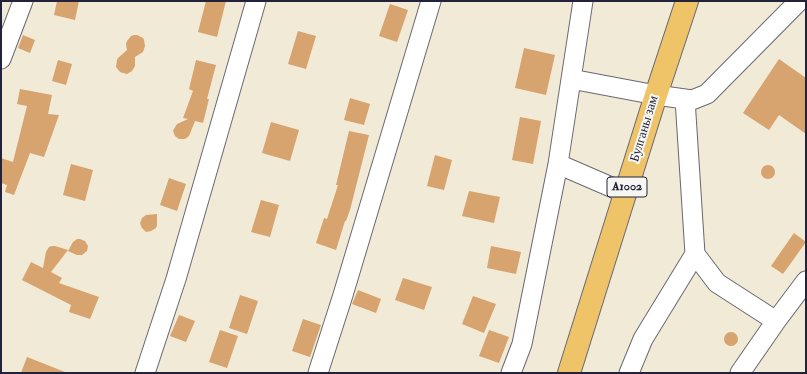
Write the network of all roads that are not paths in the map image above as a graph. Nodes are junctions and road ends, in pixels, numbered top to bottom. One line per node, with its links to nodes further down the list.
1 (23, 1): 7 (street)
2 (256, 1): 16 (street)
3 (431, 1): 17 (street)
4 (583, 1): 8 (street)
5 (687, 1): 9 (highway, Булганы зам / A1002)
6 (799, 1): 10 (street)
7 (1, 59)
8 (572, 79): 9 (street); 11 (street)
9 (656, 95): 10 (street); 12 (highway, Булганы зам / A1002)
10 (685, 99): 13 (street)
11 (558, 164): 12 (street); 18 (street)
12 (625, 193): 19 (highway, Булганы зам / A1002)
13 (695, 254): 15 (street); 20 (street)
14 (806, 281): 15 (street)
15 (776, 321): 21 (street)
16 (145, 373)
17 (318, 373)
18 (511, 373)
19 (569, 373)
20 (629, 373)
21 (740, 373)

